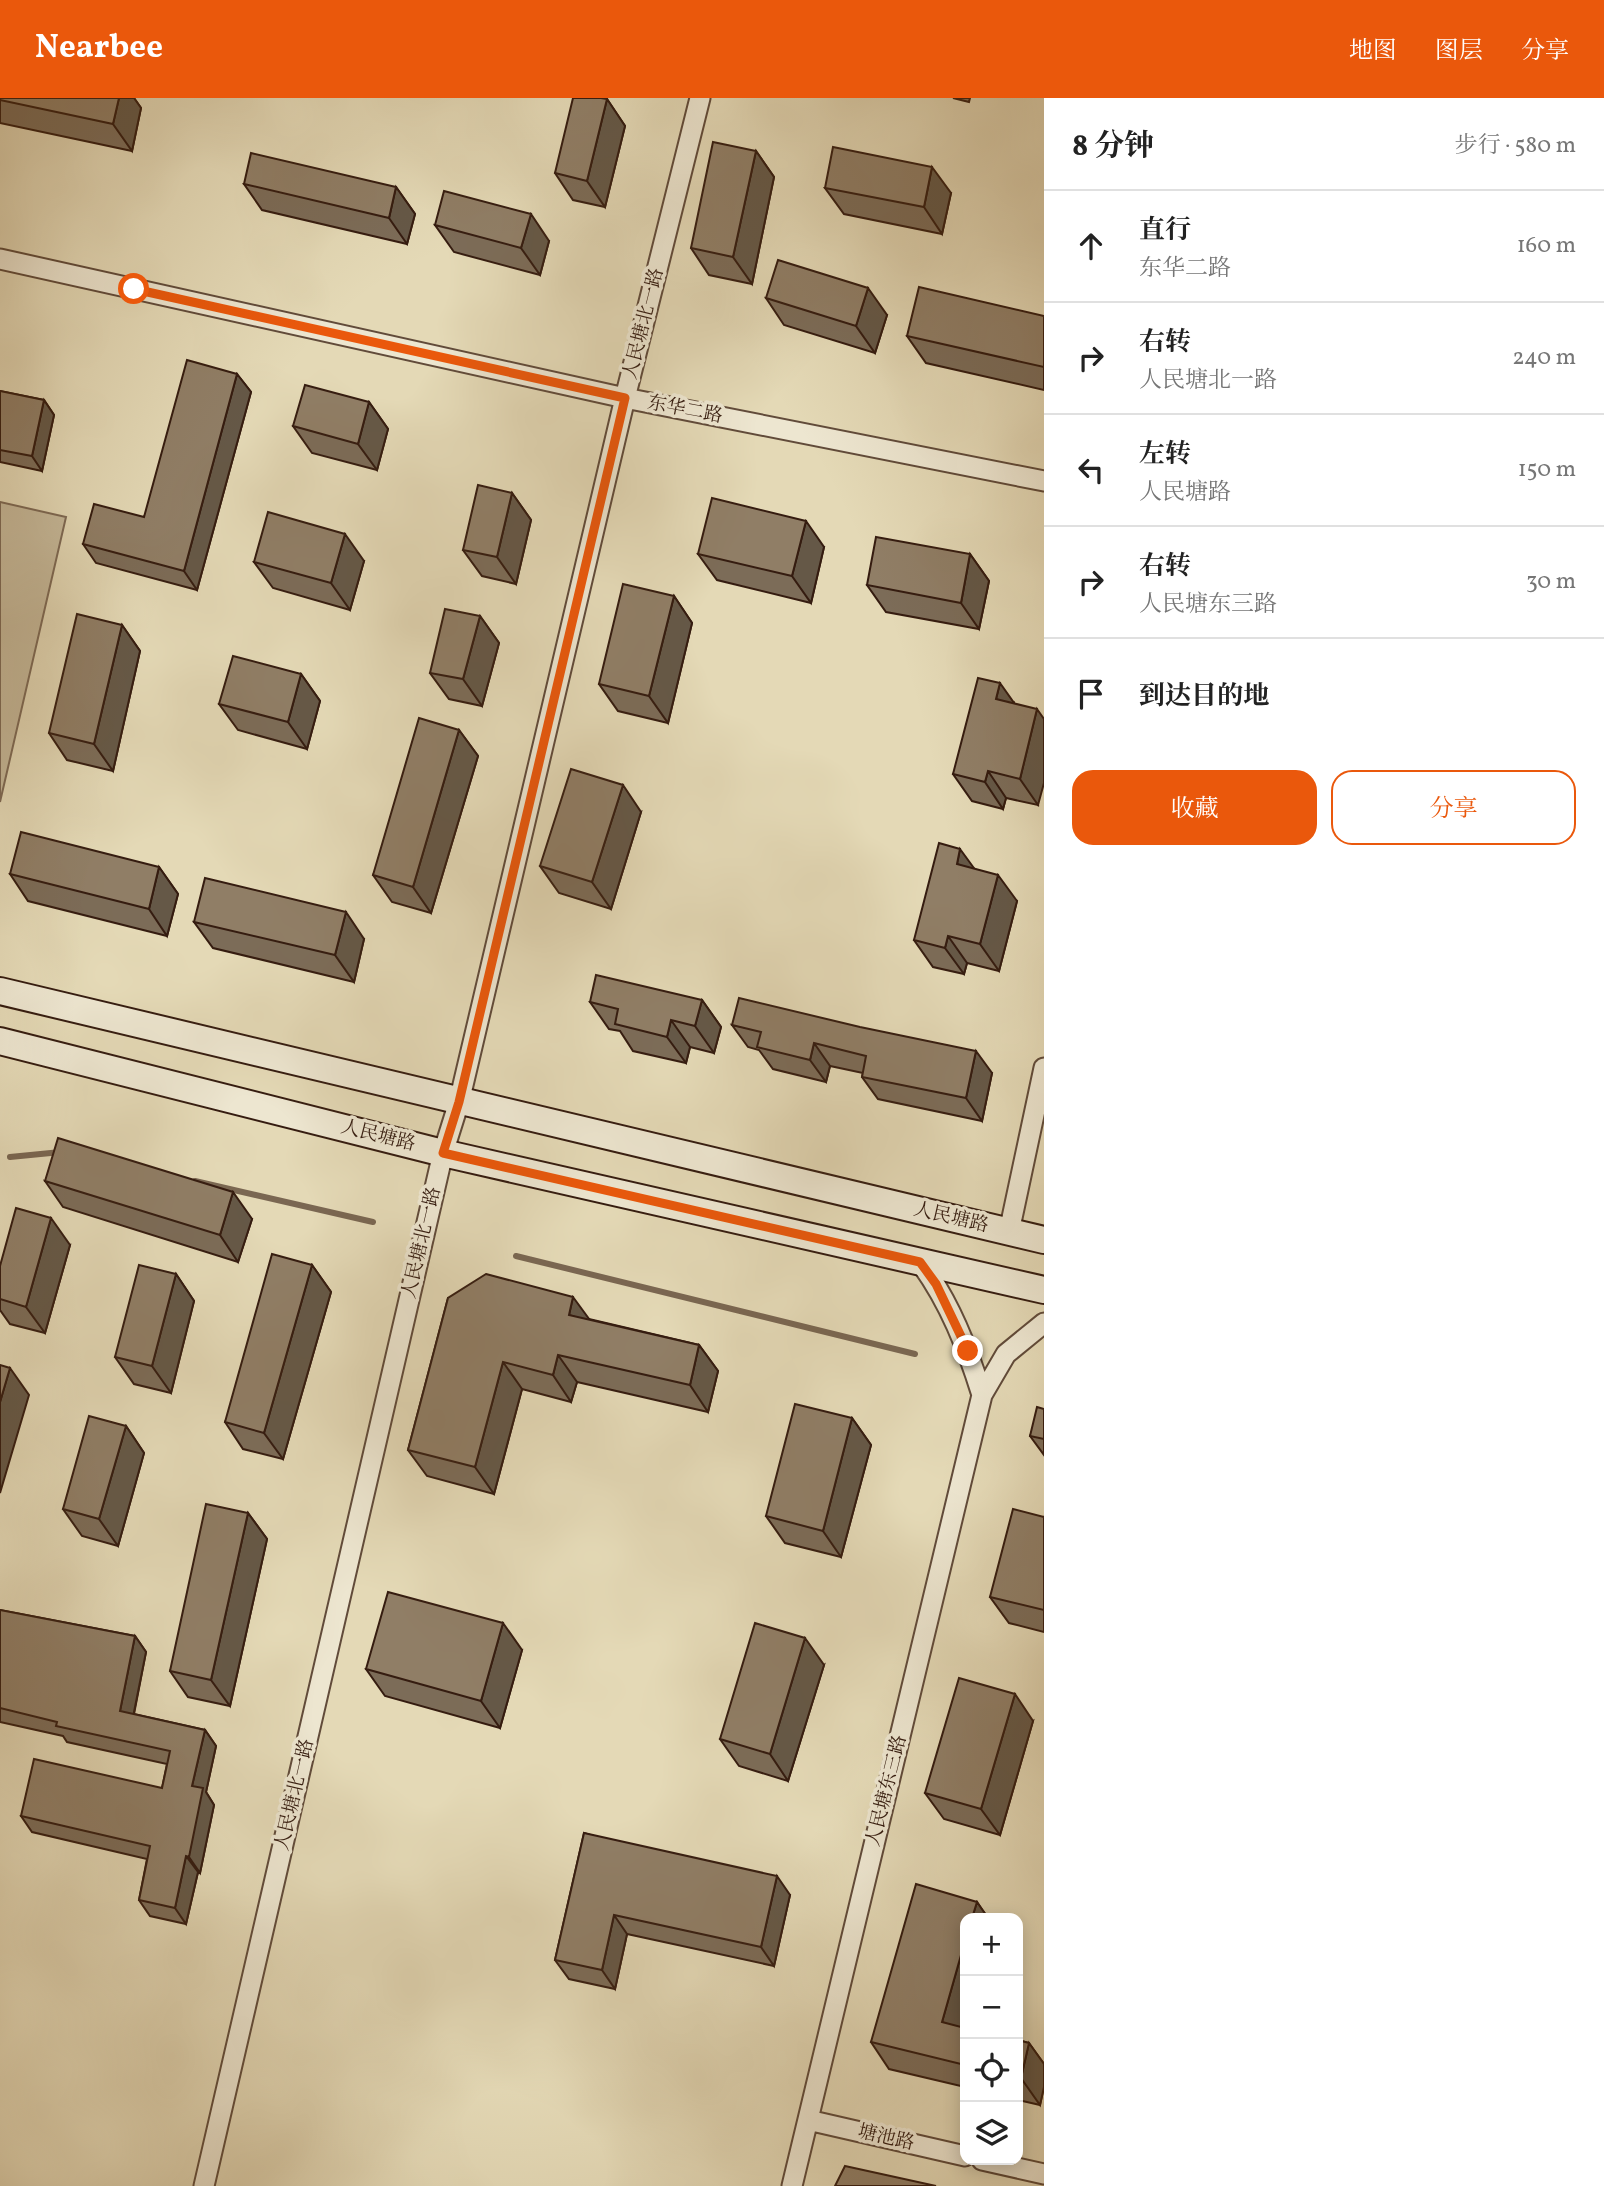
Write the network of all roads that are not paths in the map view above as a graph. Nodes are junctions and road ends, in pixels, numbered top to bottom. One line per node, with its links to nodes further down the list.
1 (700, 98): 3 (street, 人民塘北一路)
2 (0, 259): 3 (street, 东华二路)
3 (625, 398): 4 (street, 东华二路); 8 (street, 人民塘北一路)
4 (1044, 481)
5 (0, 991): 8 (main road, 人民塘路)
6 (0, 1041): 9 (main road, 人民塘路)
7 (1044, 1068): 10 (street)
8 (459, 1102): 9 (street, 人民塘北一路); 10 (main road, 人民塘路)
9 (443, 1153): 12 (main road, 人民塘路); 20 (street, 人民塘北一路)
10 (1009, 1232): 11 (main road, 人民塘路)
11 (1044, 1240)
12 (920, 1262): 13 (main road, 人民塘路); 15 (street)
13 (1044, 1290)
14 (1044, 1324): 15 (street, 人民塘东三路)
15 (982, 1395): 16 (street, 人民塘东三路)
16 (807, 2120): 17 (street, 塘池路); 21 (street, 人民塘东三路)
17 (960, 2155)
18 (1004, 2165): 19 (street)
19 (1044, 2174)
20 (204, 2186)
21 (792, 2186)

